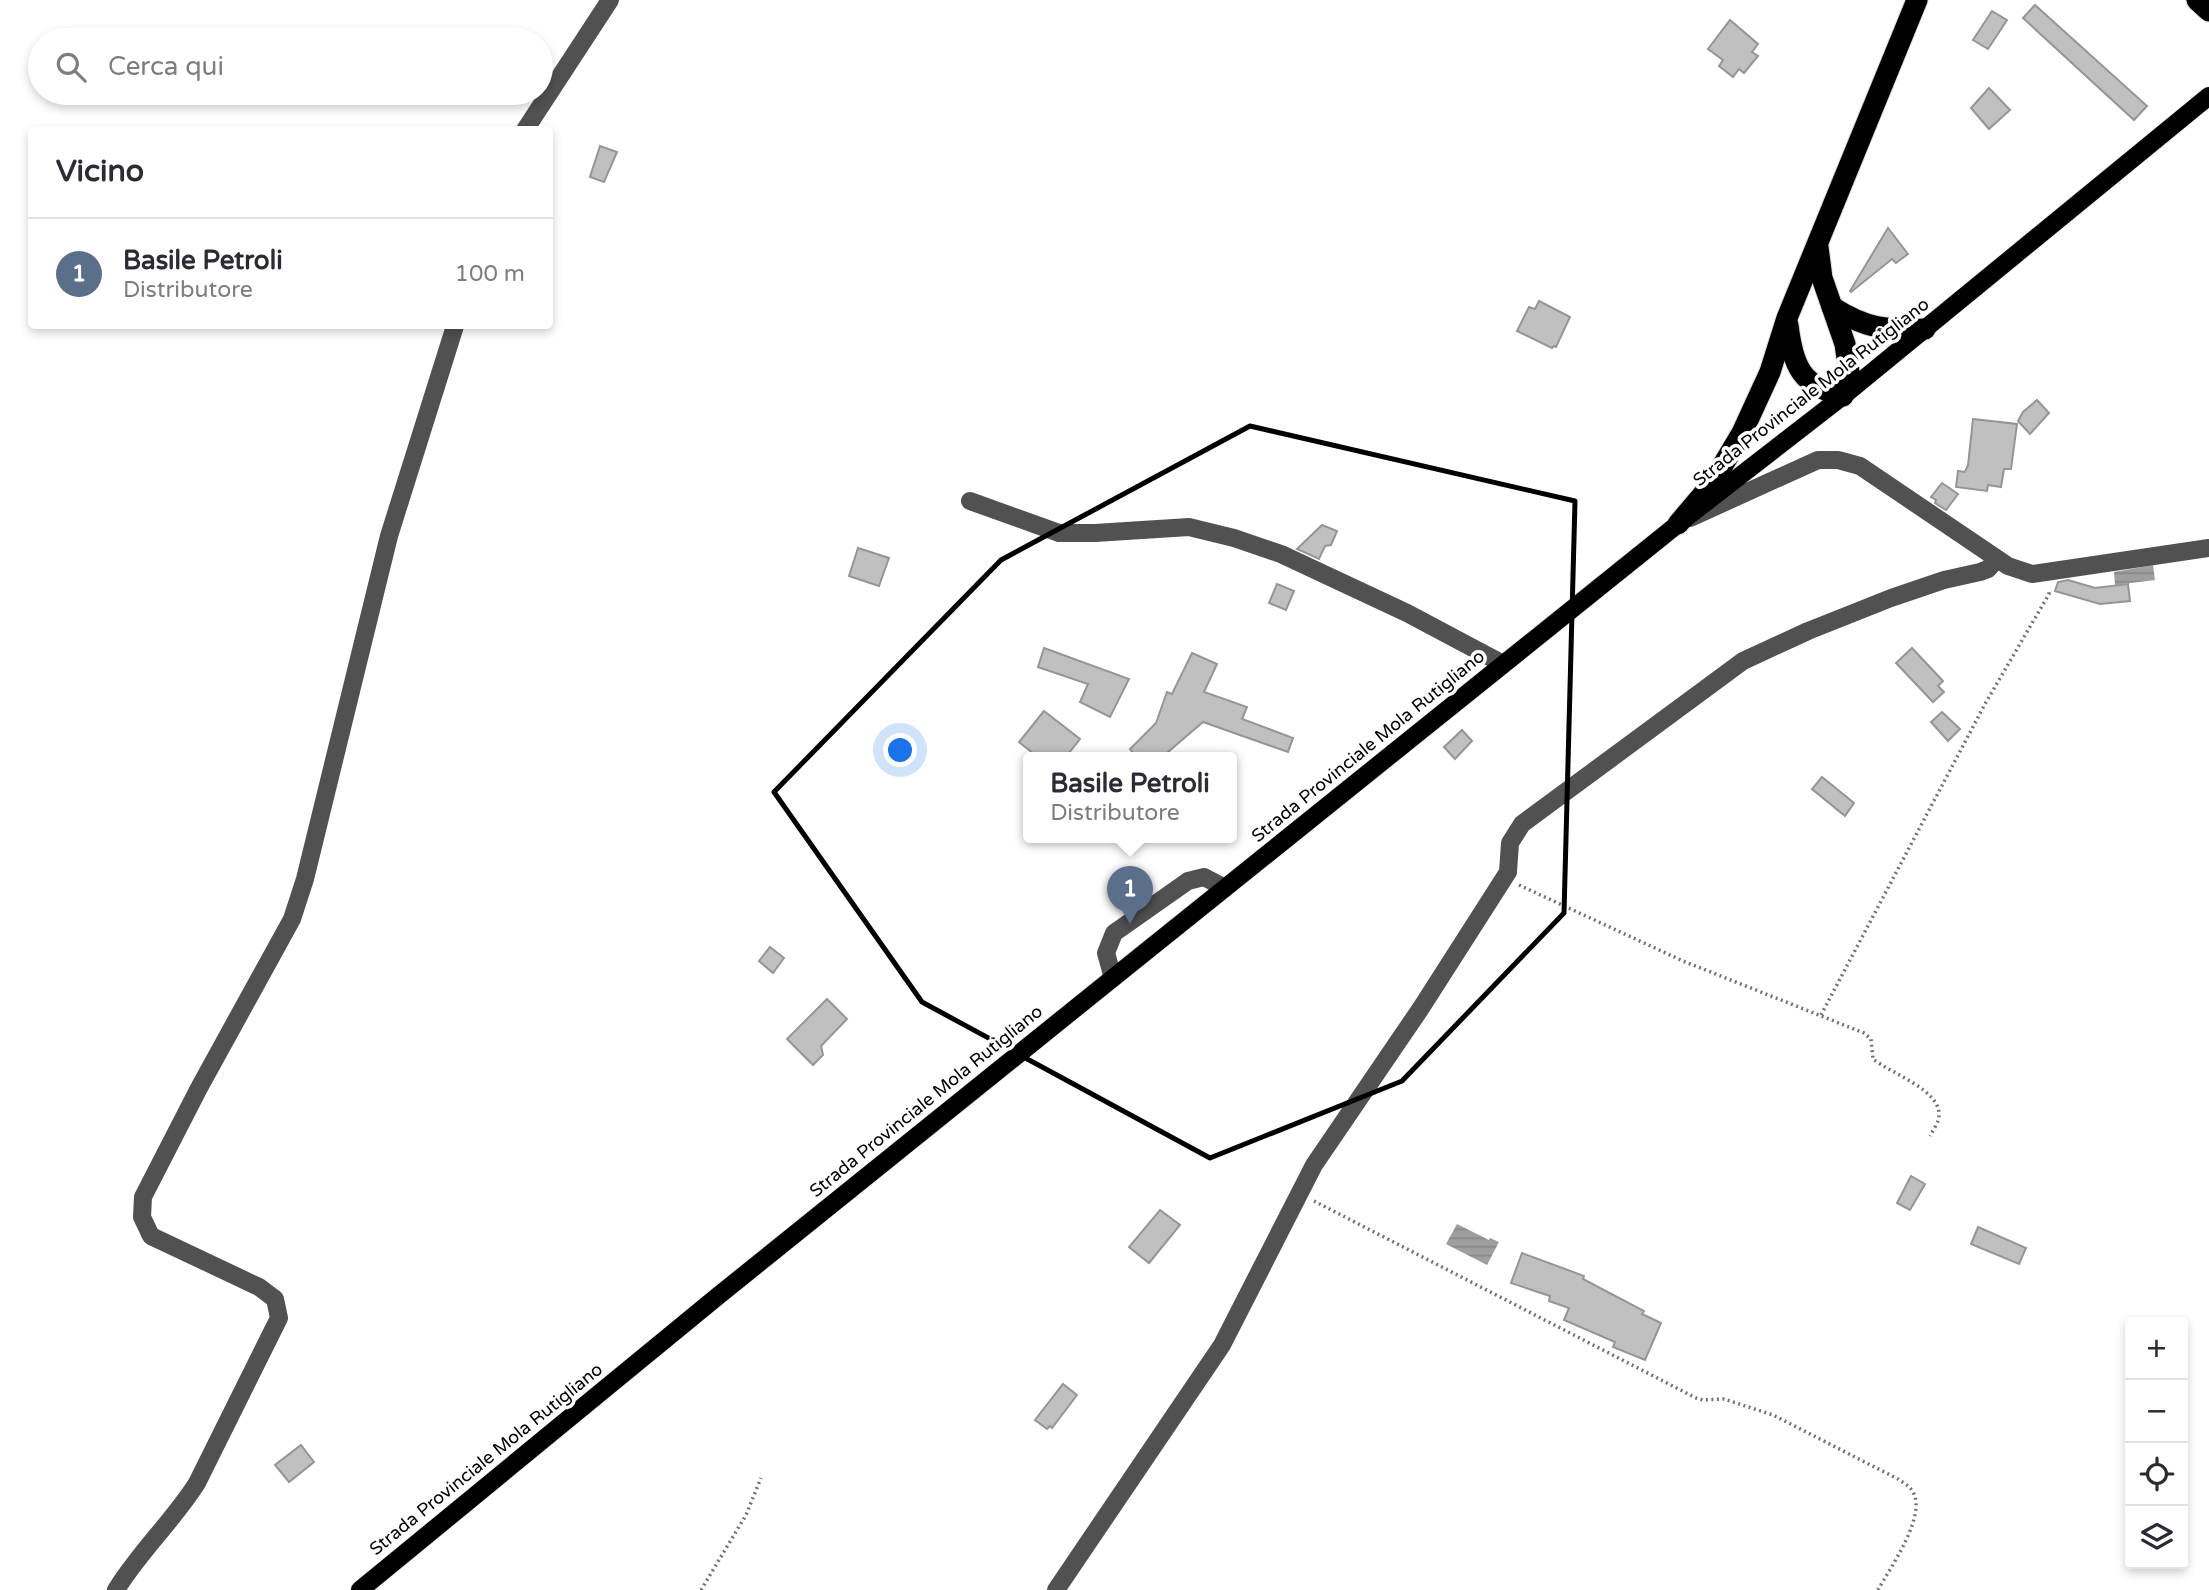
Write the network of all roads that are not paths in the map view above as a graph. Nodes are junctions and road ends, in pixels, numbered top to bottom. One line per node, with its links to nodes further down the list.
1 (610, 0): 3 (street)
2 (1917, 0): 7 (highway)
3 (553, 87)
4 (2209, 96): 11 (main road, Strada Provinciale Mola Rutigliano)
5 (541, 105): 6 (street)
6 (528, 126)
7 (1818, 245): 8 (highway); 9 (highway)
8 (1832, 307): 11 (highway); 12 (highway)
9 (1787, 318): 12 (highway); 14 (highway)
10 (454, 329): 20 (street)
11 (1925, 329): 12 (main road, Strada Provinciale Mola Rutigliano)
12 (1843, 397): 14 (main road, Strada Provinciale Mola Rutigliano)
13 (970, 501): 17 (street)
14 (1678, 524): 16 (street); 17 (main road, Strada Provinciale Mola Rutigliano)
15 (2209, 548): 16 (street)
16 (1997, 559): 22 (street)
17 (1503, 664): 18 (main road, Strada Provinciale Mola Rutigliano)
18 (1225, 888): 19 (main road, Strada Provinciale Mola Rutigliano); 19 (street)
19 (1113, 978): 21 (main road, Strada Provinciale Mola Rutigliano)
20 (116, 1590)
21 (360, 1590)
22 (1056, 1590)

